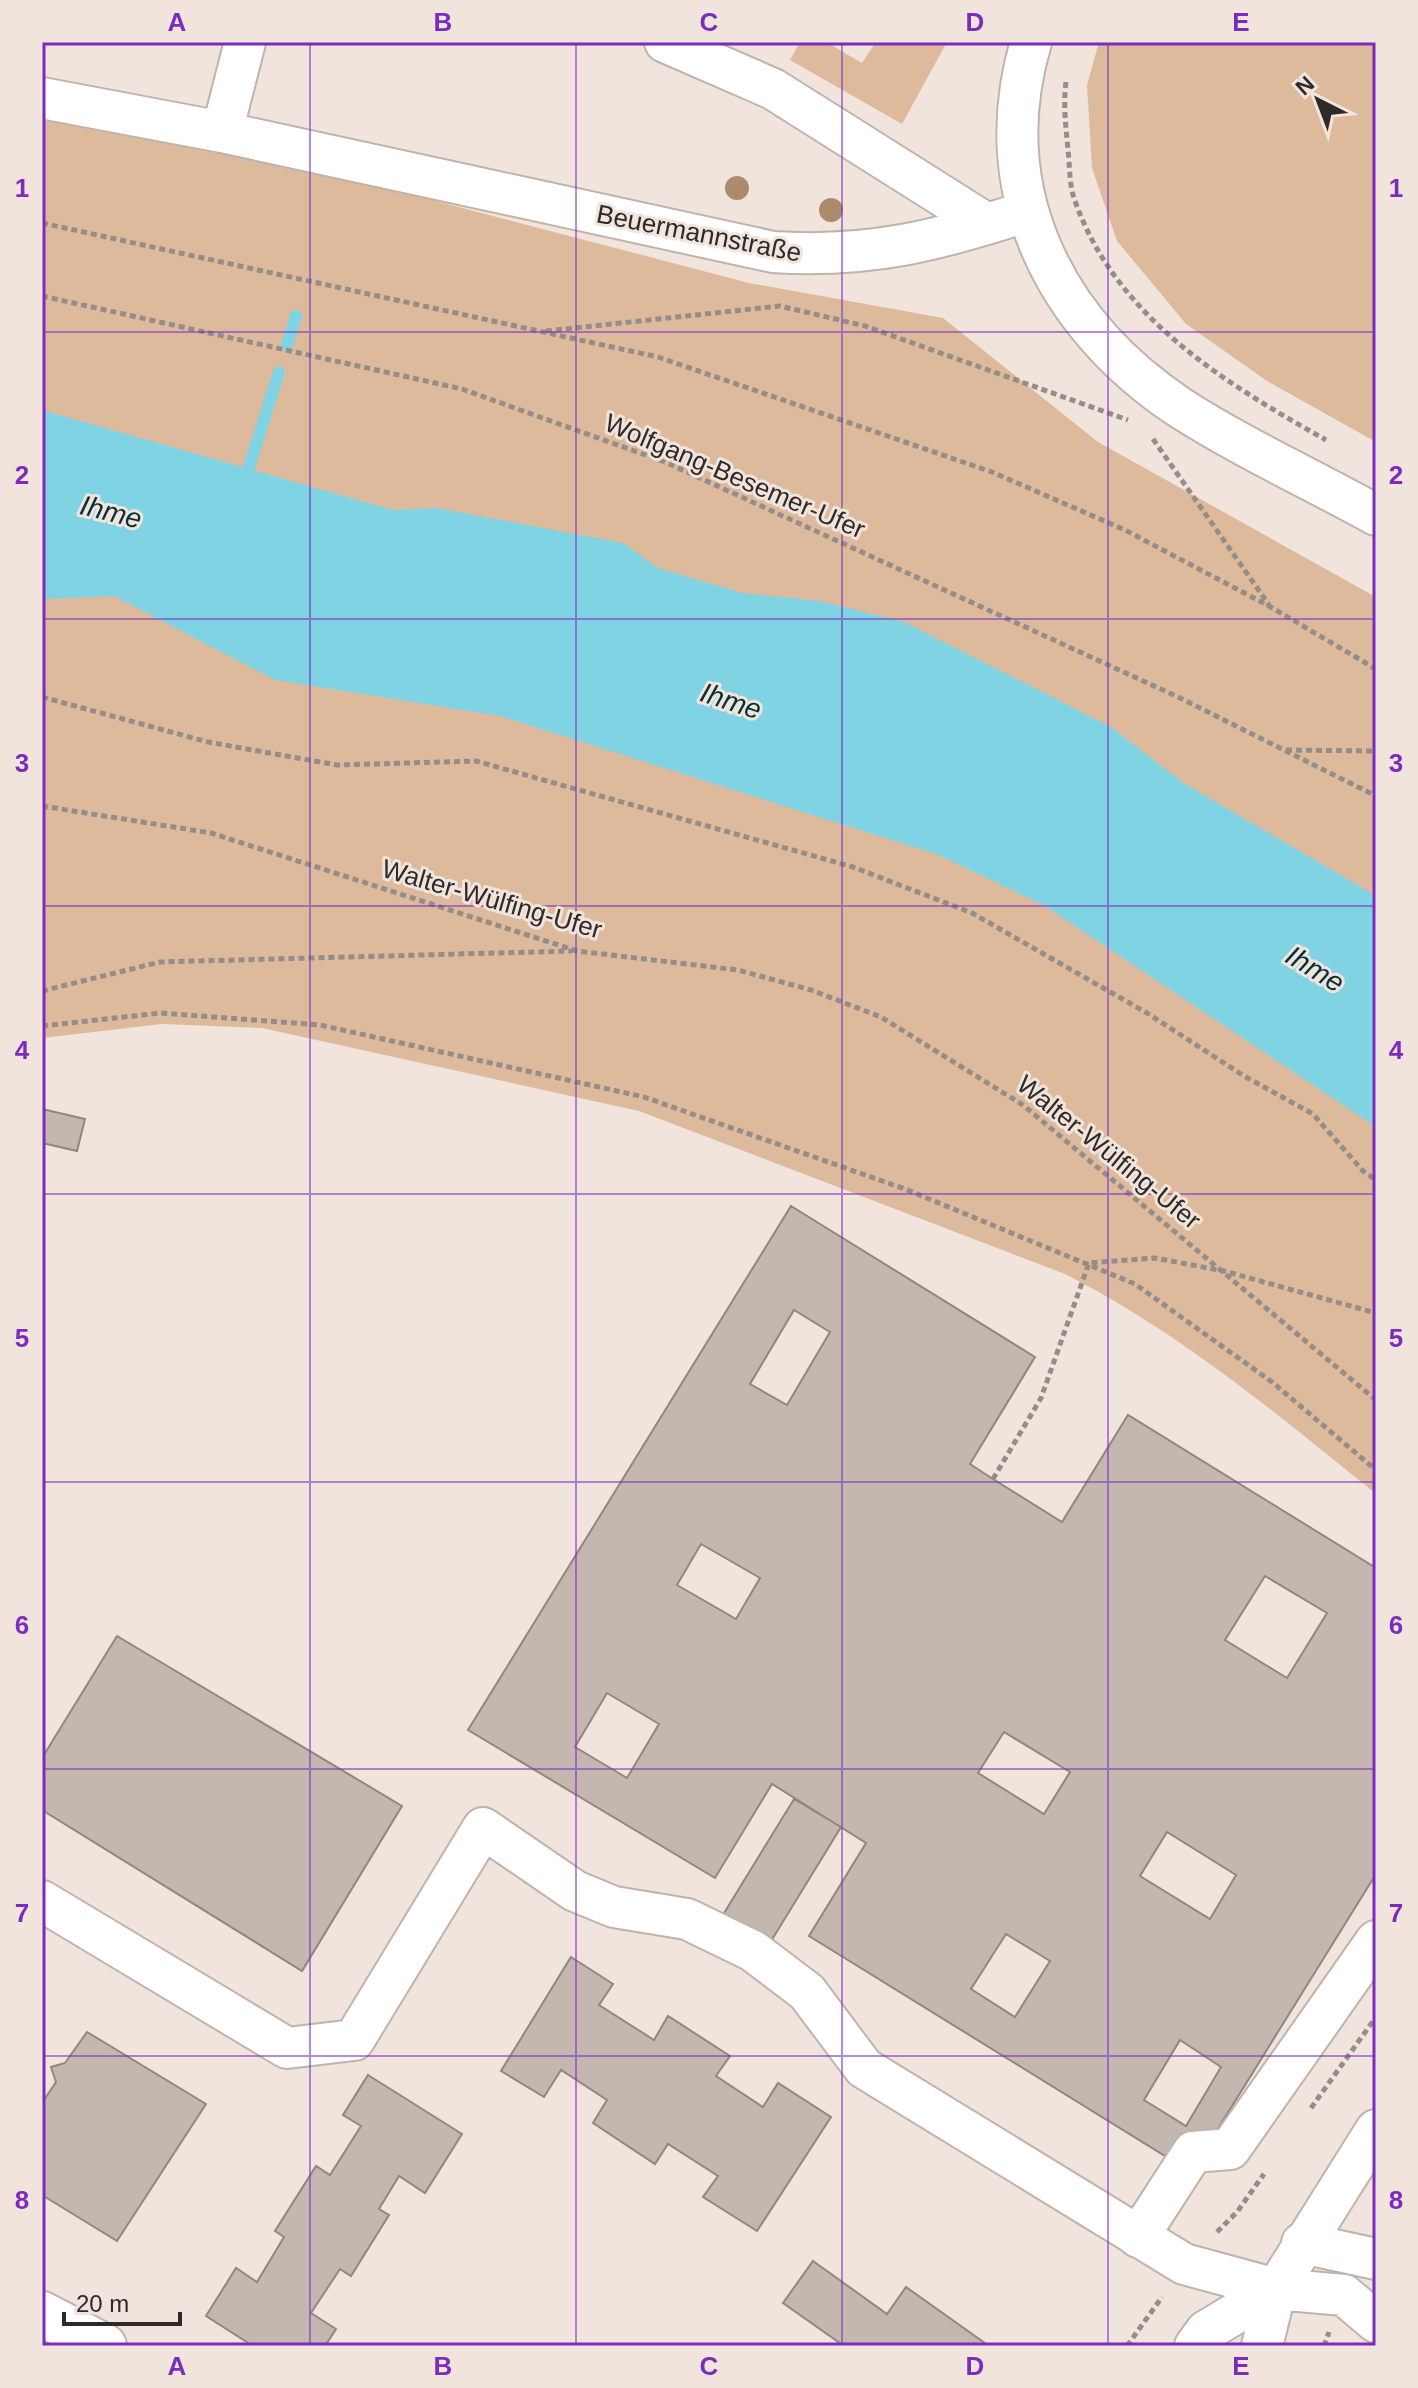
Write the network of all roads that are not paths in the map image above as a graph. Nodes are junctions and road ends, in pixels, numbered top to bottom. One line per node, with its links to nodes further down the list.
1 (245, 42): 5 (street)
2 (665, 42): 7 (street)
3 (1031, 42): 6 (street)
4 (42, 98): 5 (street, Beuermannstraße)
5 (222, 132): 7 (street, Beuermannstraße)
6 (1028, 211): 7 (street, Beuermannstraße); 8 (street)
7 (987, 224)
8 (1376, 515)
9 (42, 1901): 12 (street)
10 (1376, 1941): 12 (street)
11 (1376, 2130): 13 (street)
12 (1138, 2237): 15 (street)
13 (1302, 2243): 14 (street); 15 (street)
14 (1376, 2259)
15 (1276, 2289): 17 (street); 19 (street); 20 (street)
16 (42, 2314): 18 (main road)
17 (1376, 2322)
18 (104, 2346)
19 (1195, 2346)
20 (1262, 2346)

